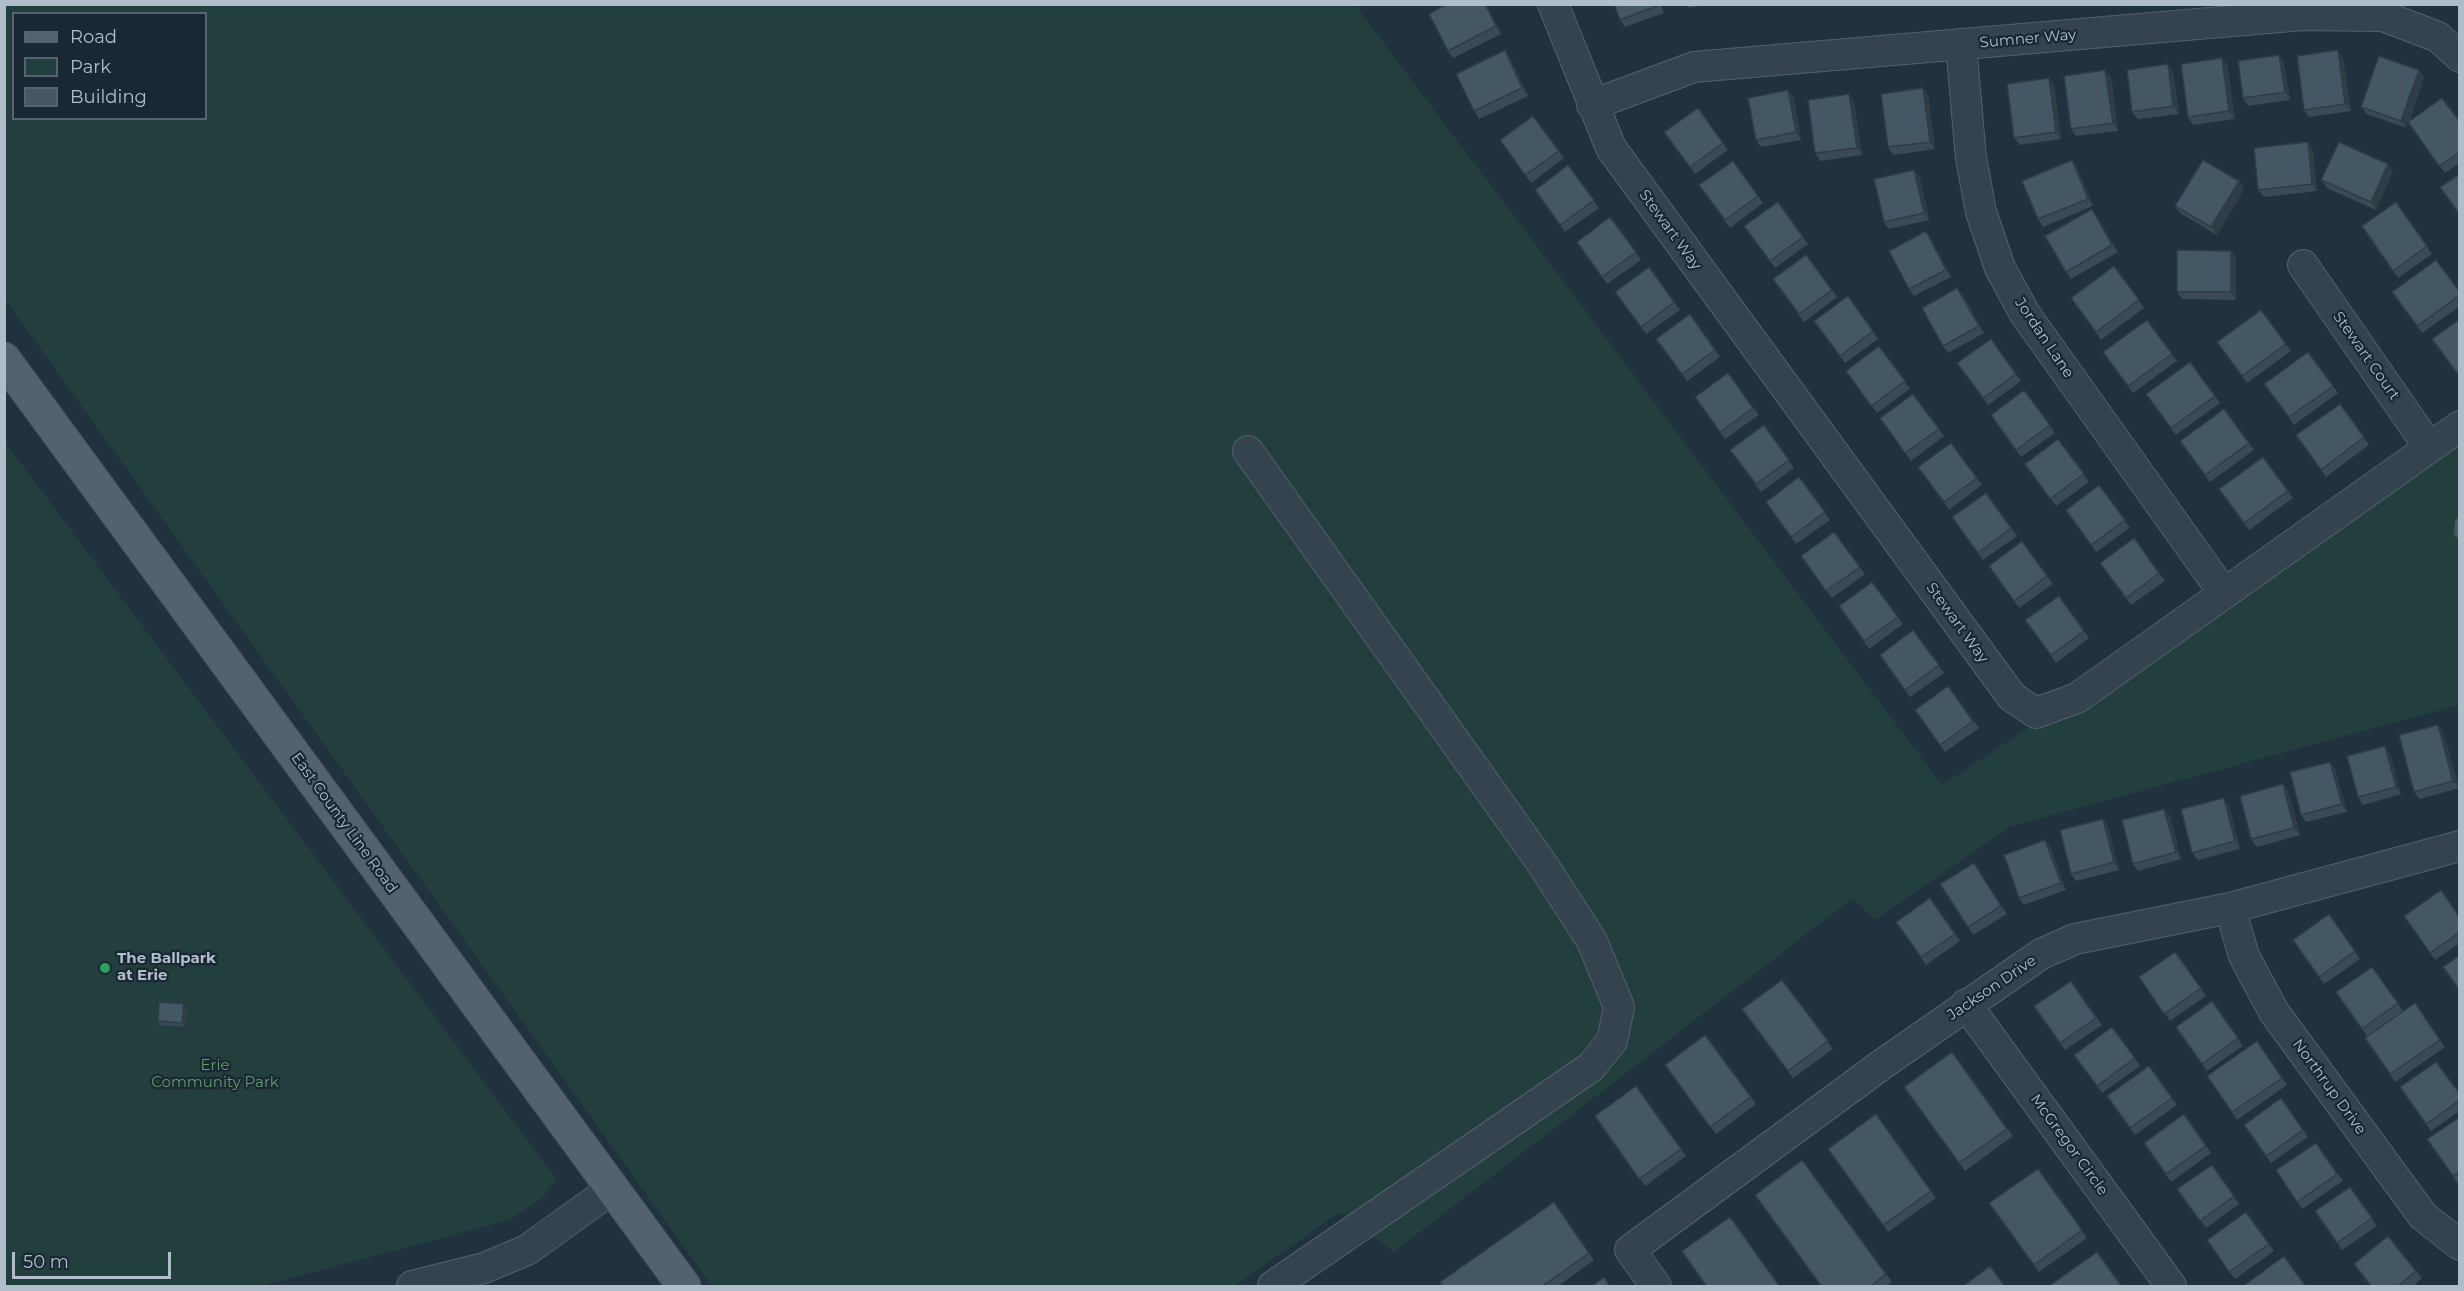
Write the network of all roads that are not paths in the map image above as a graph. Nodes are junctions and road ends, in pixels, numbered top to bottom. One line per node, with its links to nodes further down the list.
1 (1553, 4): 4 (street)
2 (1961, 45): 3 (street, Sumner Way); 4 (street, Sumner Way); 10 (street, Jordan Lane)
3 (2460, 57)
4 (1593, 105): 10 (street, Stewart Way)
5 (2303, 265): 8 (street, Stewart Court)
6 (4, 358): 14 (main road, East County Line Road)
7 (2460, 426): 8 (street, Stewart Way)
8 (2429, 447): 10 (street, Stewart Way)
9 (1248, 451): 18 (street)
10 (2223, 592)
11 (2460, 846): 12 (street, Jackson Drive)
12 (2230, 908): 13 (street, Jackson Drive); 15 (street, Northrup Drive)
13 (1966, 1004): 19 (street, Jackson Drive); 20 (street, McGregor Circle)
14 (612, 1189): 16 (street); 17 (main road, East County Line Road)
15 (2460, 1245)
16 (411, 1287)
17 (684, 1287)
18 (1273, 1287)
19 (1656, 1287)
20 (2171, 1287)

